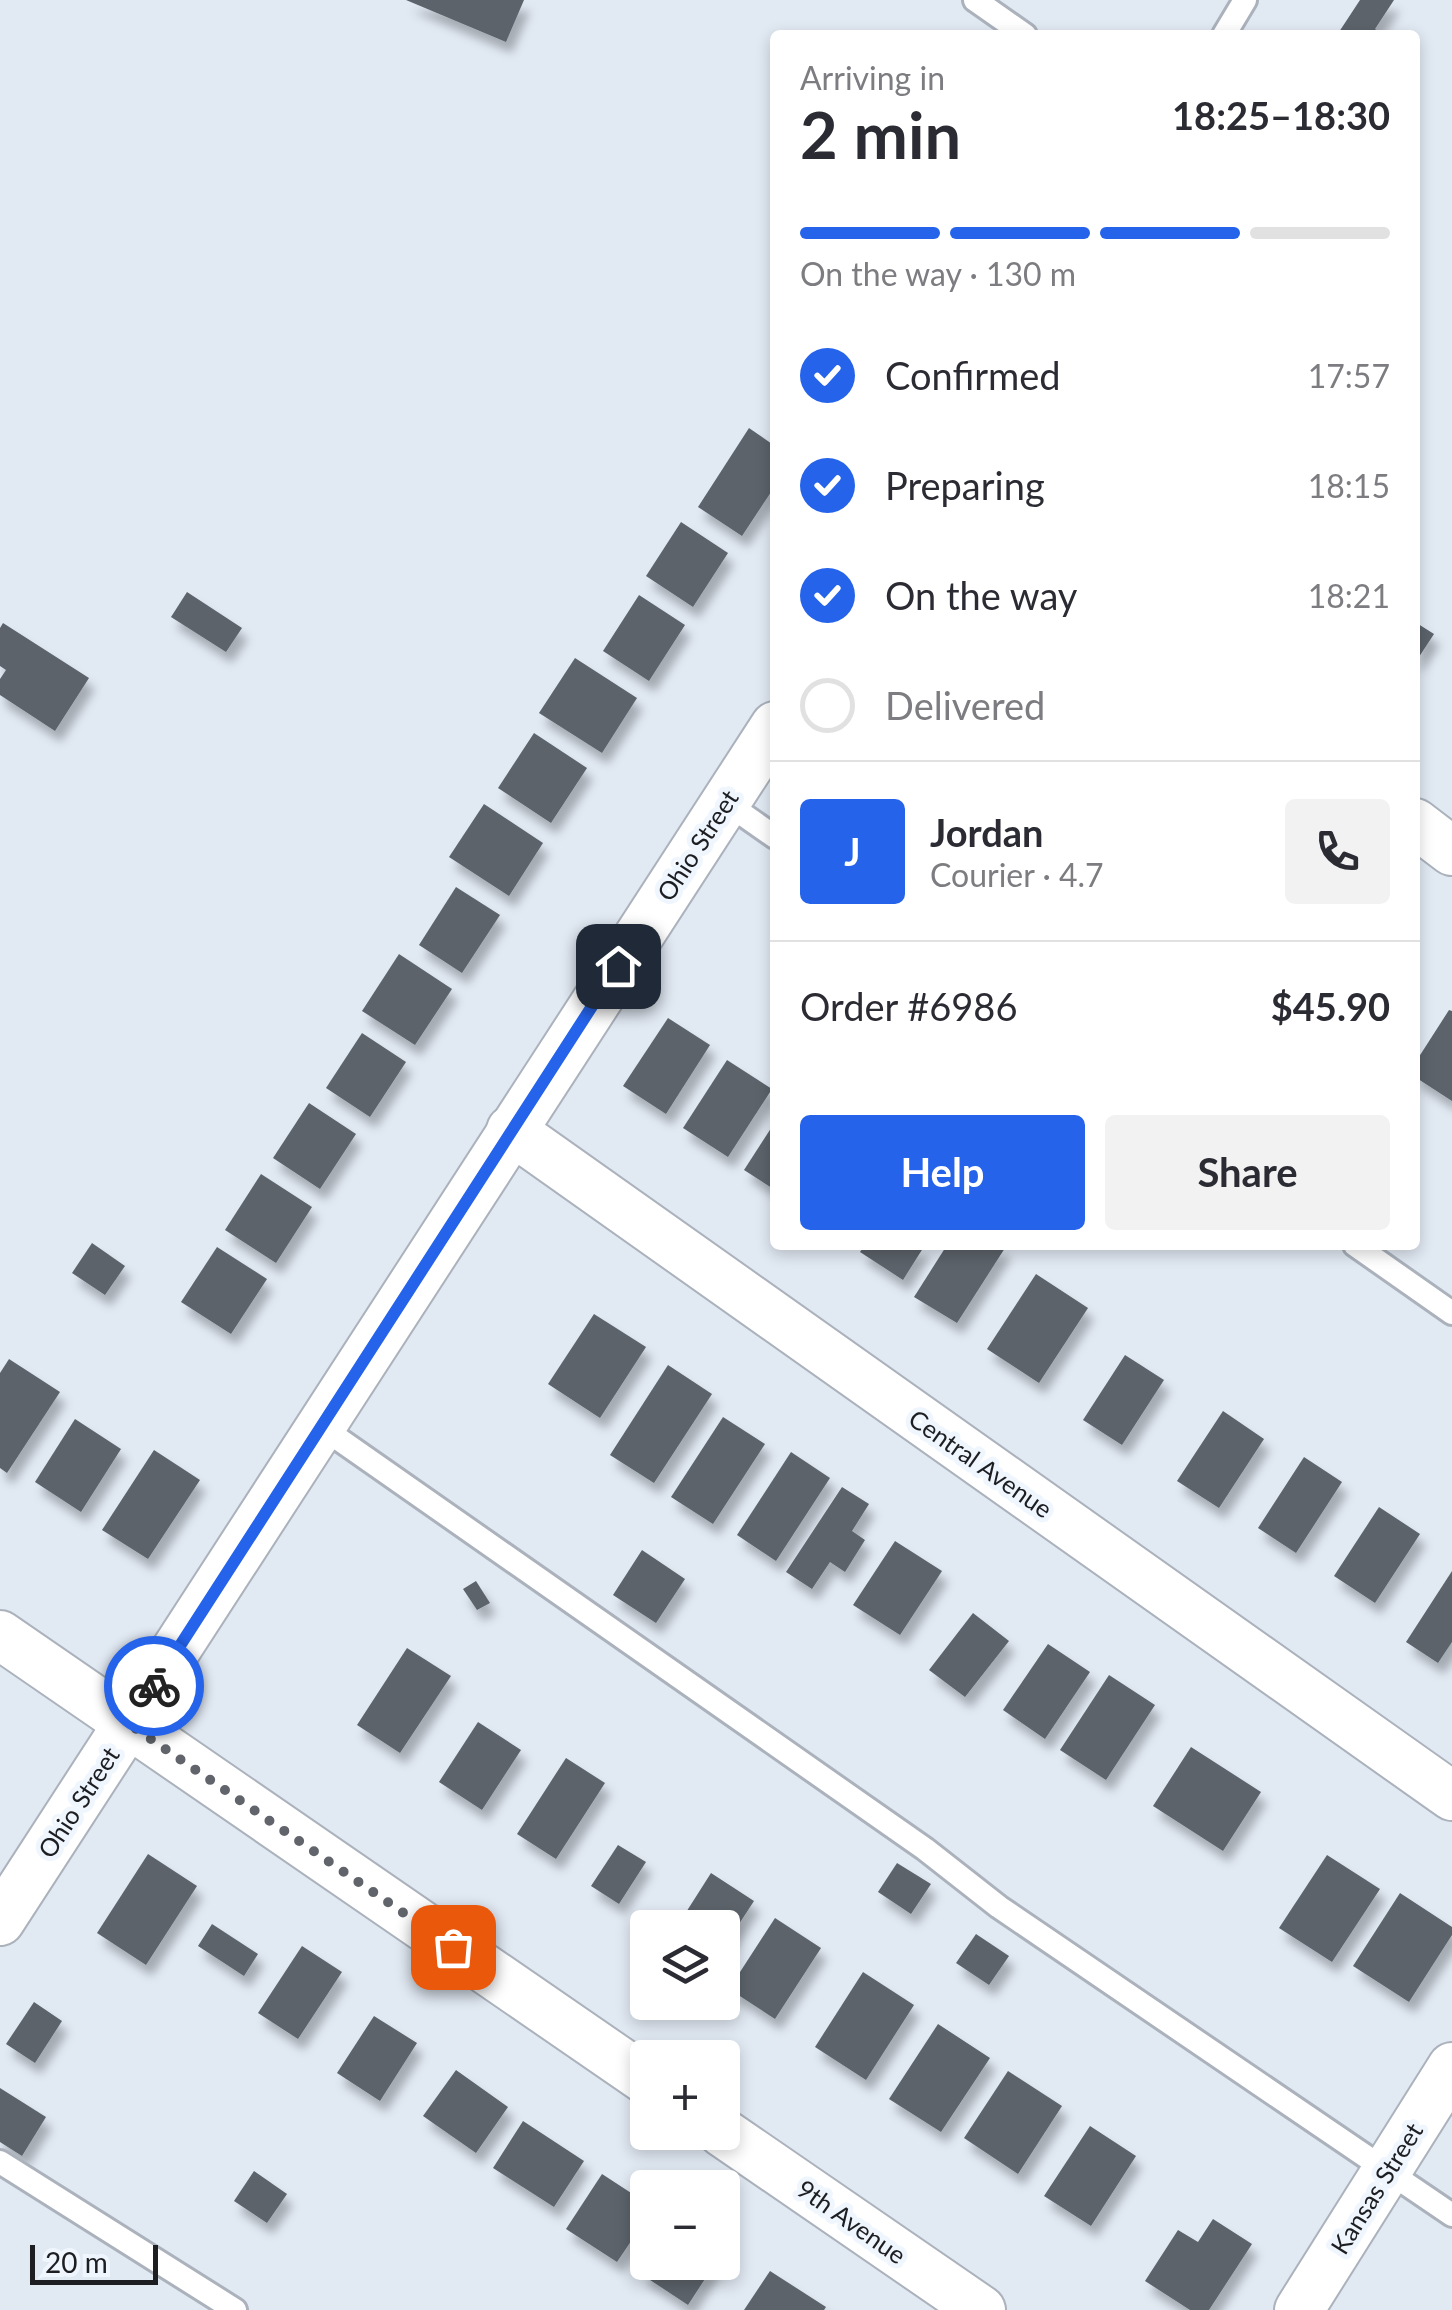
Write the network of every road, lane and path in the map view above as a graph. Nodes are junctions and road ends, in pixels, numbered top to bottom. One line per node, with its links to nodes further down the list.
1 (975, 0): 3 (lane)
2 (1245, 0): 4 (lane)
3 (1018, 30)
4 (1227, 30)
5 (770, 734): 6 (street, Ohio Street)
6 (725, 802): 8 (lane); 10 (street, Ohio Street)
7 (1420, 828): 9 (street)
8 (770, 834)
9 (1452, 851)
10 (511, 1130): 13 (street, Ohio Street); 16 (street, Central Avenue)
11 (1362, 1250): 12 (lane)
12 (1452, 1313)
13 (320, 1426): 15 (street, Ohio Street); 22 (lane)
14 (0, 1635): 15 (street)
15 (129, 1724): 17 (street, Ohio Street); 19 (street)
16 (1452, 1796)
17 (0, 1920)
18 (1452, 2067): 22 (street, Kansas Street)
19 (630, 2069)
20 (740, 2144): 25 (street, 9th Avenue)
21 (0, 2162): 24 (lane)
22 (1387, 2170): 23 (lane); 26 (street, Kansas Street)
23 (1452, 2214)
24 (234, 2310)
25 (981, 2310)
26 (1300, 2310)

